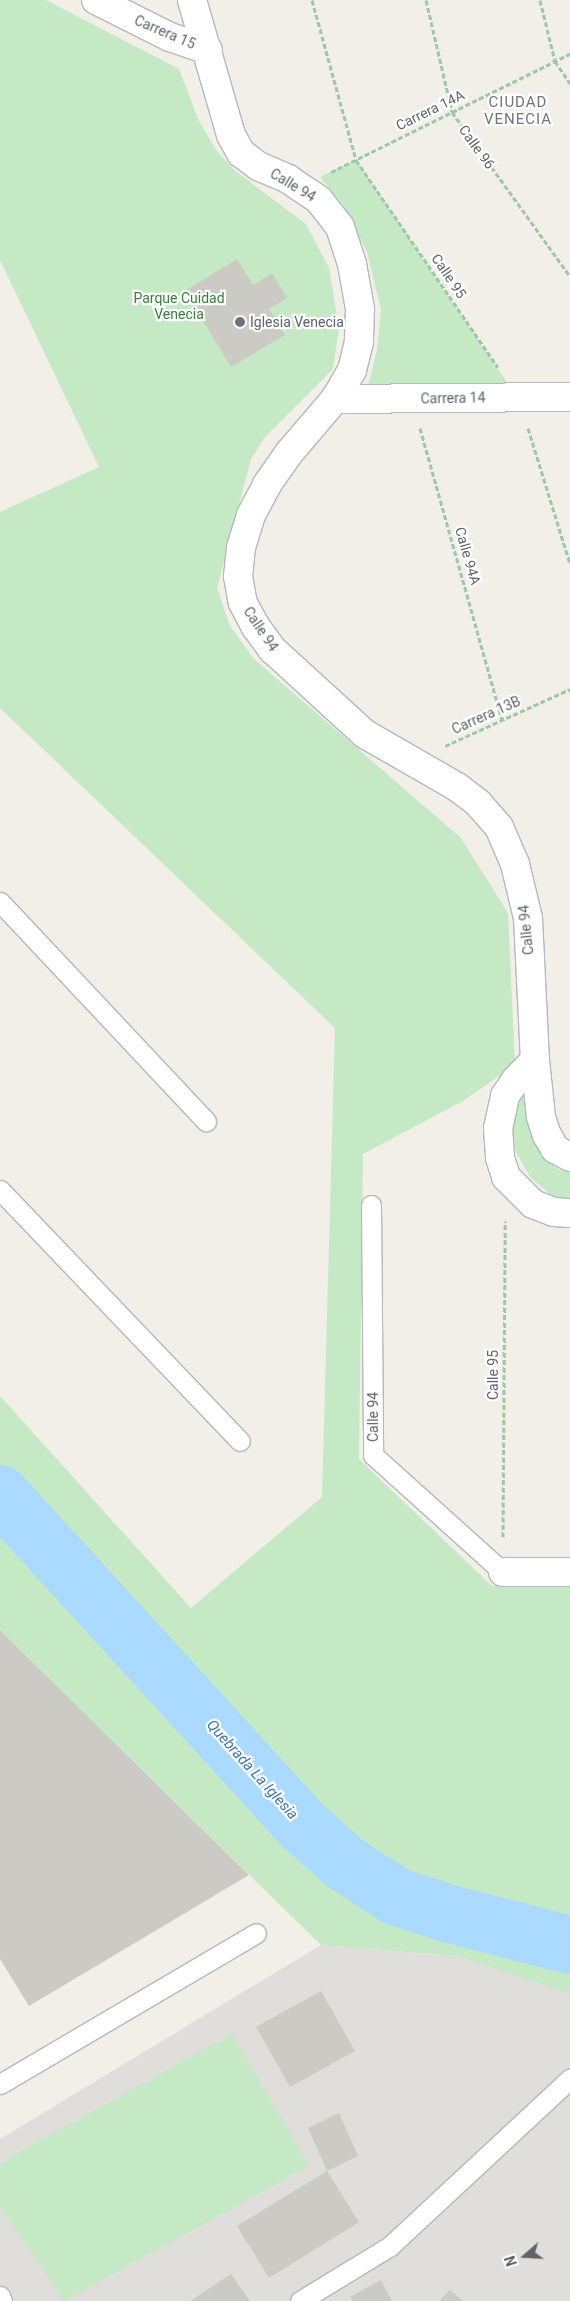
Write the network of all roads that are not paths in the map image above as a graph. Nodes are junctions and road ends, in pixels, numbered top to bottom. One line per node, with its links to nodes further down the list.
1 (96, 0): 3 (street, Carrera 15)
2 (192, 0): 3 (street, Calle 94)
3 (208, 50): 5 (street, Calle 94)
4 (570, 397): 5 (street, Carrera 14)
5 (335, 399): 7 (street, Calle 94)
6 (0, 902): 8 (lane)
7 (535, 1060): 9 (street, Calle 94); 12 (street)
8 (206, 1121)
9 (563, 1153)
10 (0, 1190): 13 (lane)
11 (372, 1204): 14 (lane, Calle 94)
12 (570, 1213)
13 (240, 1441)
14 (503, 1572): 15 (street)
15 (570, 1572)
16 (256, 1933): 18 (lane)
17 (570, 2079): 21 (lane)
18 (0, 2084)
19 (0, 2296): 20 (lane)
20 (2, 2301)
21 (300, 2301)

